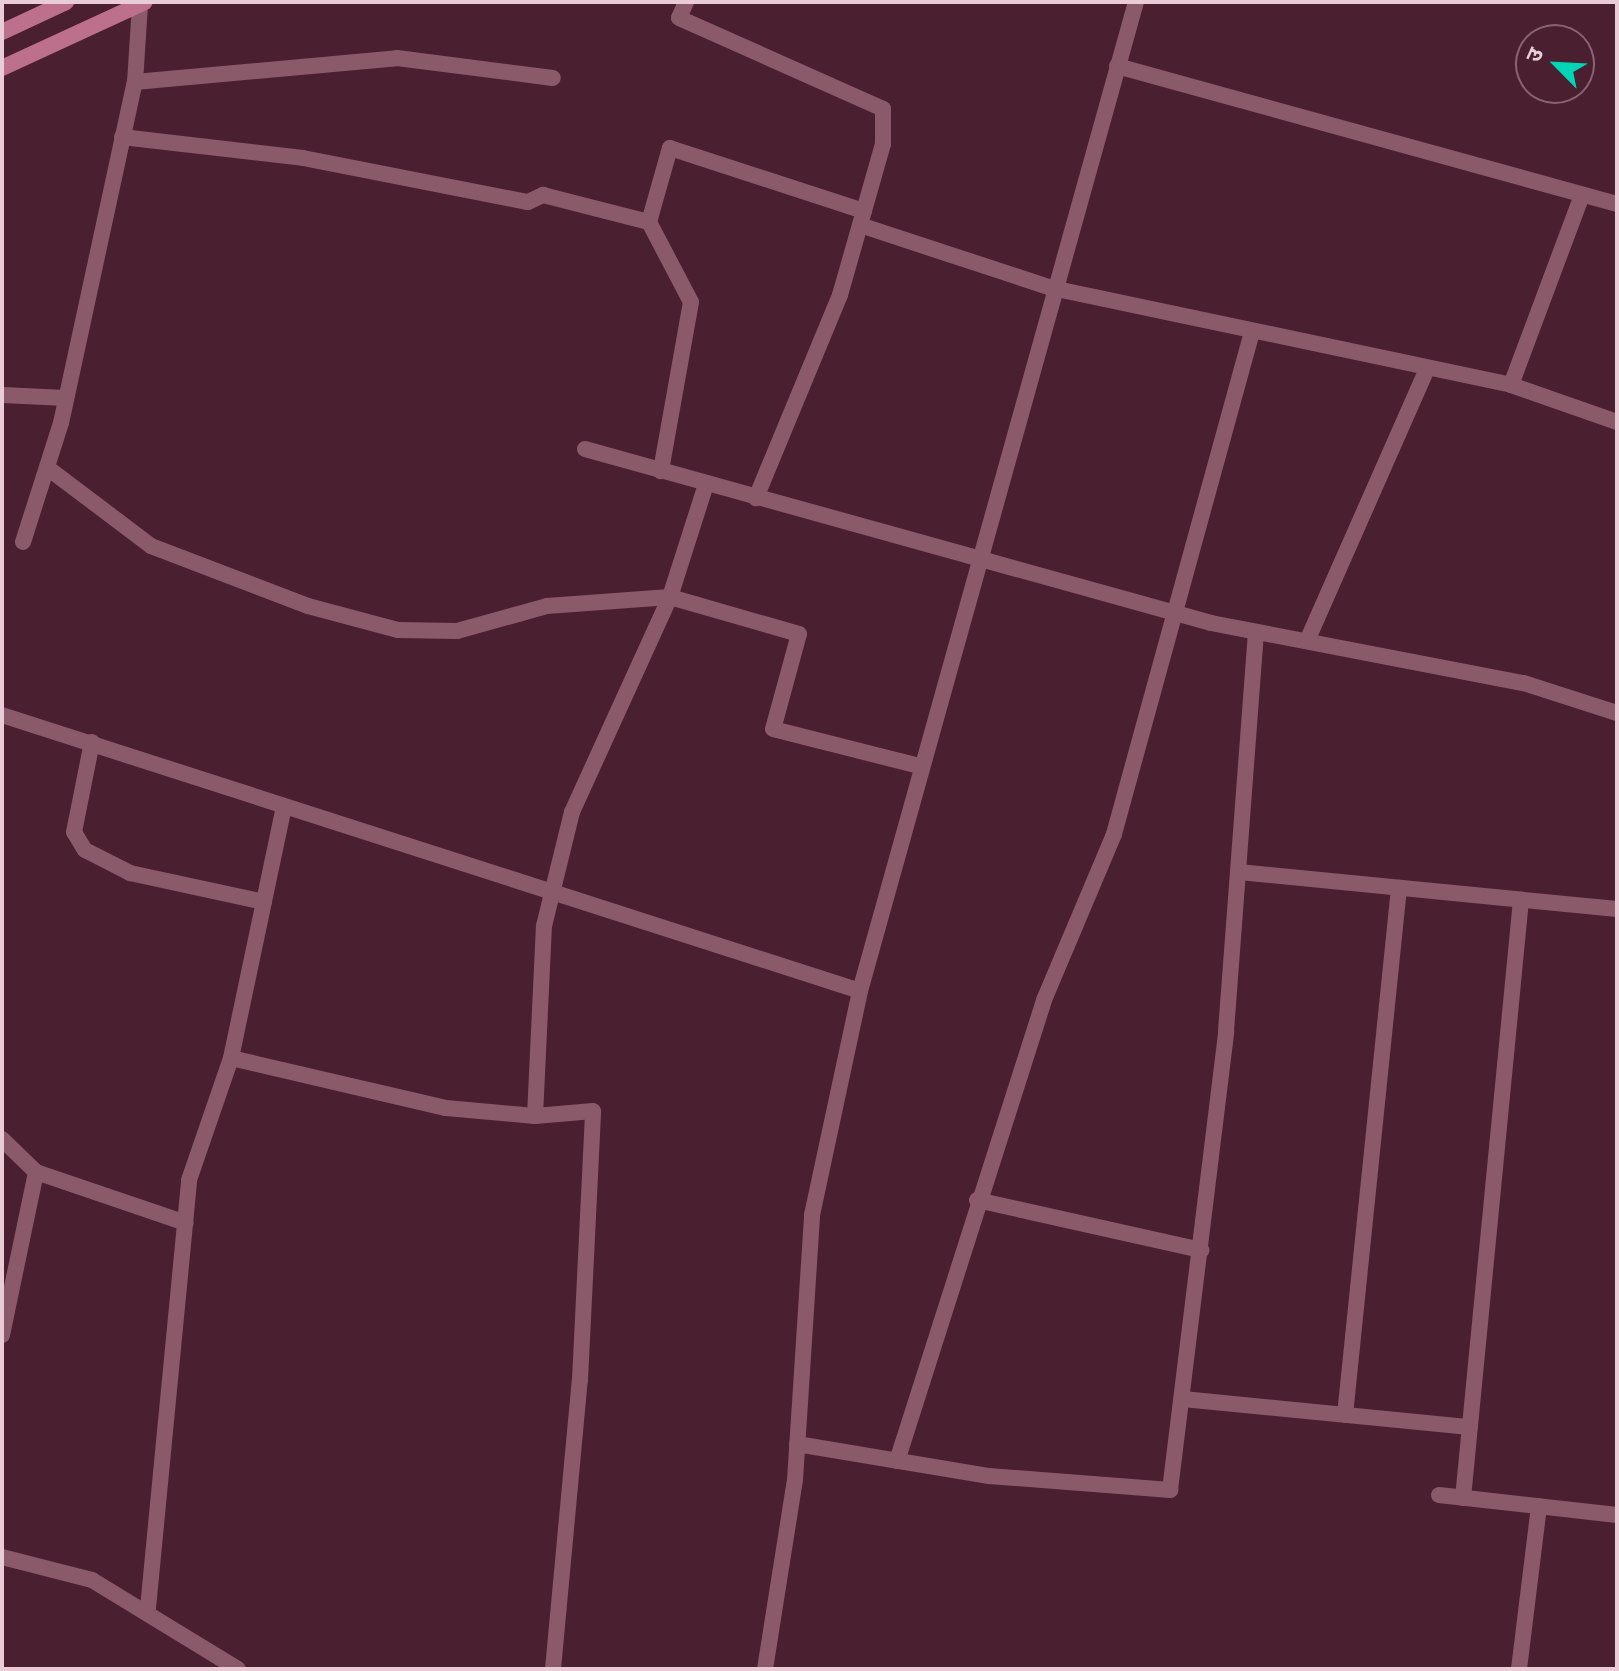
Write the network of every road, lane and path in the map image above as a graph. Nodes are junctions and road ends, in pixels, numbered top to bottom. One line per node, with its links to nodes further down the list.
1 (66, 2): 5 (street)
2 (686, 2): 13 (street)
3 (1136, 2): 6 (street)
4 (143, 3): 7 (street); 9 (street)
5 (2, 32)
6 (1117, 66): 11 (street); 15 (street)
7 (2, 68)
8 (553, 78): 9 (street)
9 (135, 82): 10 (street)
10 (122, 137): 14 (street); 20 (street)
11 (1582, 195): 12 (street); 18 (street)
12 (1617, 204)
13 (862, 218): 14 (street); 15 (street); 26 (street)
14 (649, 222): 24 (street)
15 (1052, 288): 16 (street); 28 (street)
16 (1252, 332): 17 (street); 30 (street)
17 (1427, 369): 18 (street); 32 (street)
18 (1511, 385): 21 (street)
19 (2, 395): 20 (street)
20 (66, 398): 23 (street)
21 (1617, 422)
22 (585, 449): 24 (street)
23 (49, 469): 27 (street); 29 (street)
24 (661, 471): 25 (street)
25 (706, 484): 26 (street); 29 (street)
26 (756, 498): 28 (street)
27 (23, 542)
28 (985, 562): 30 (street); 36 (street)
29 (670, 597): 36 (street); 40 (street)
30 (1174, 613): 31 (street); 49 (street)
31 (1256, 632): 32 (street); 38 (street)
32 (1307, 641): 33 (street)
33 (1617, 713)
34 (2, 715): 35 (street)
35 (92, 742): 37 (street); 42 (street)
36 (919, 766): 44 (street)
37 (284, 807): 40 (street); 42 (street)
38 (1239, 872): 39 (street); 51 (street)
39 (1399, 888): 41 (street); 54 (street)
40 (552, 895): 44 (street); 46 (street)
41 (1521, 900): 43 (street); 55 (street)
42 (264, 902): 45 (street)
43 (1617, 909)
44 (860, 991): 56 (street)
45 (231, 1058): 46 (street); 50 (street)
46 (535, 1116): 65 (street)
47 (2, 1139): 48 (street)
48 (36, 1172): 50 (street); 52 (street)
49 (977, 1200): 51 (street); 57 (street)
50 (186, 1223): 63 (street)
51 (1201, 1250): 53 (street)
52 (2, 1335)
53 (1183, 1399): 54 (street); 57 (street)
54 (1345, 1415): 55 (street)
55 (1470, 1427): 59 (street)
56 (797, 1444): 57 (street); 66 (street)
57 (897, 1461)
58 (1439, 1495): 59 (street)
59 (1463, 1498): 60 (street)
60 (1539, 1506): 61 (street); 67 (street)
61 (1617, 1515)
62 (2, 1557): 63 (street)
63 (148, 1608): 64 (street)
64 (238, 1669)
65 (553, 1669)
66 (765, 1669)
67 (1519, 1669)

